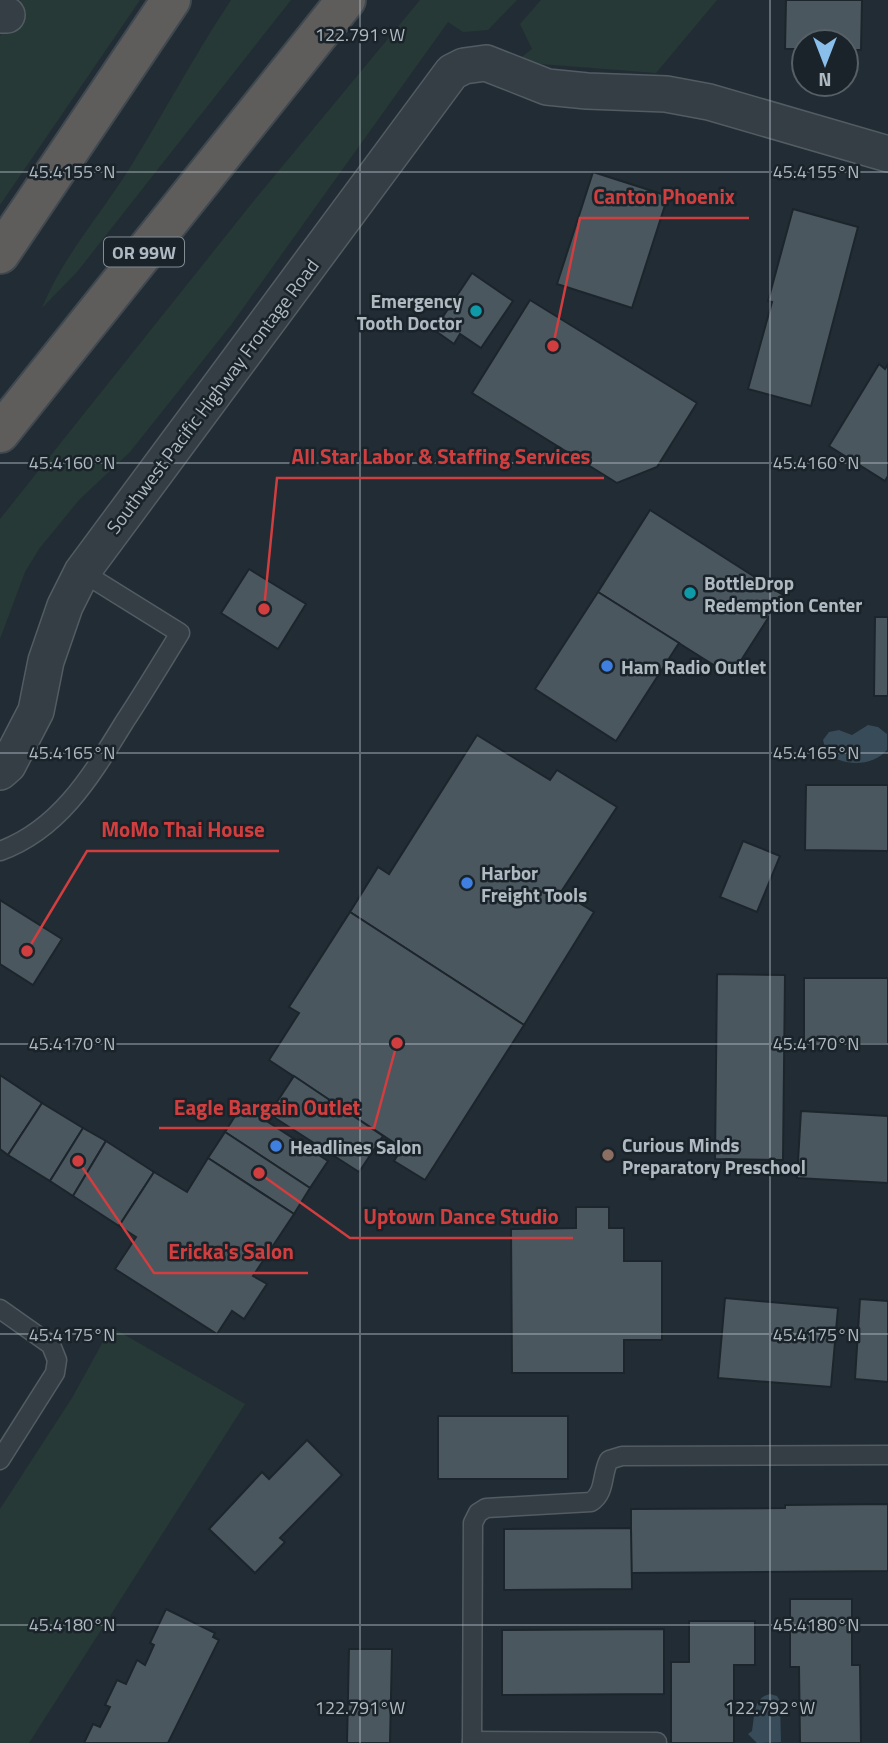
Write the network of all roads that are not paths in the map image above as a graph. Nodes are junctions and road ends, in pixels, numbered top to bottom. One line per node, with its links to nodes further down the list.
1 (171, 0): 4 (highway)
2 (346, 0): 5 (highway, OR 99W)
3 (888, 153): 6 (street, Southwest Pacific Highway Frontage Road)
4 (0, 254)
5 (0, 433)
6 (82, 572): 7 (street, Southwest Pacific Highway Frontage Road); 8 (lane)
7 (0, 772)
8 (0, 851)
9 (0, 1309): 11 (lane)
10 (888, 1455): 12 (lane)
11 (0, 1460)
12 (472, 1742): 13 (lane)
13 (657, 1742)

